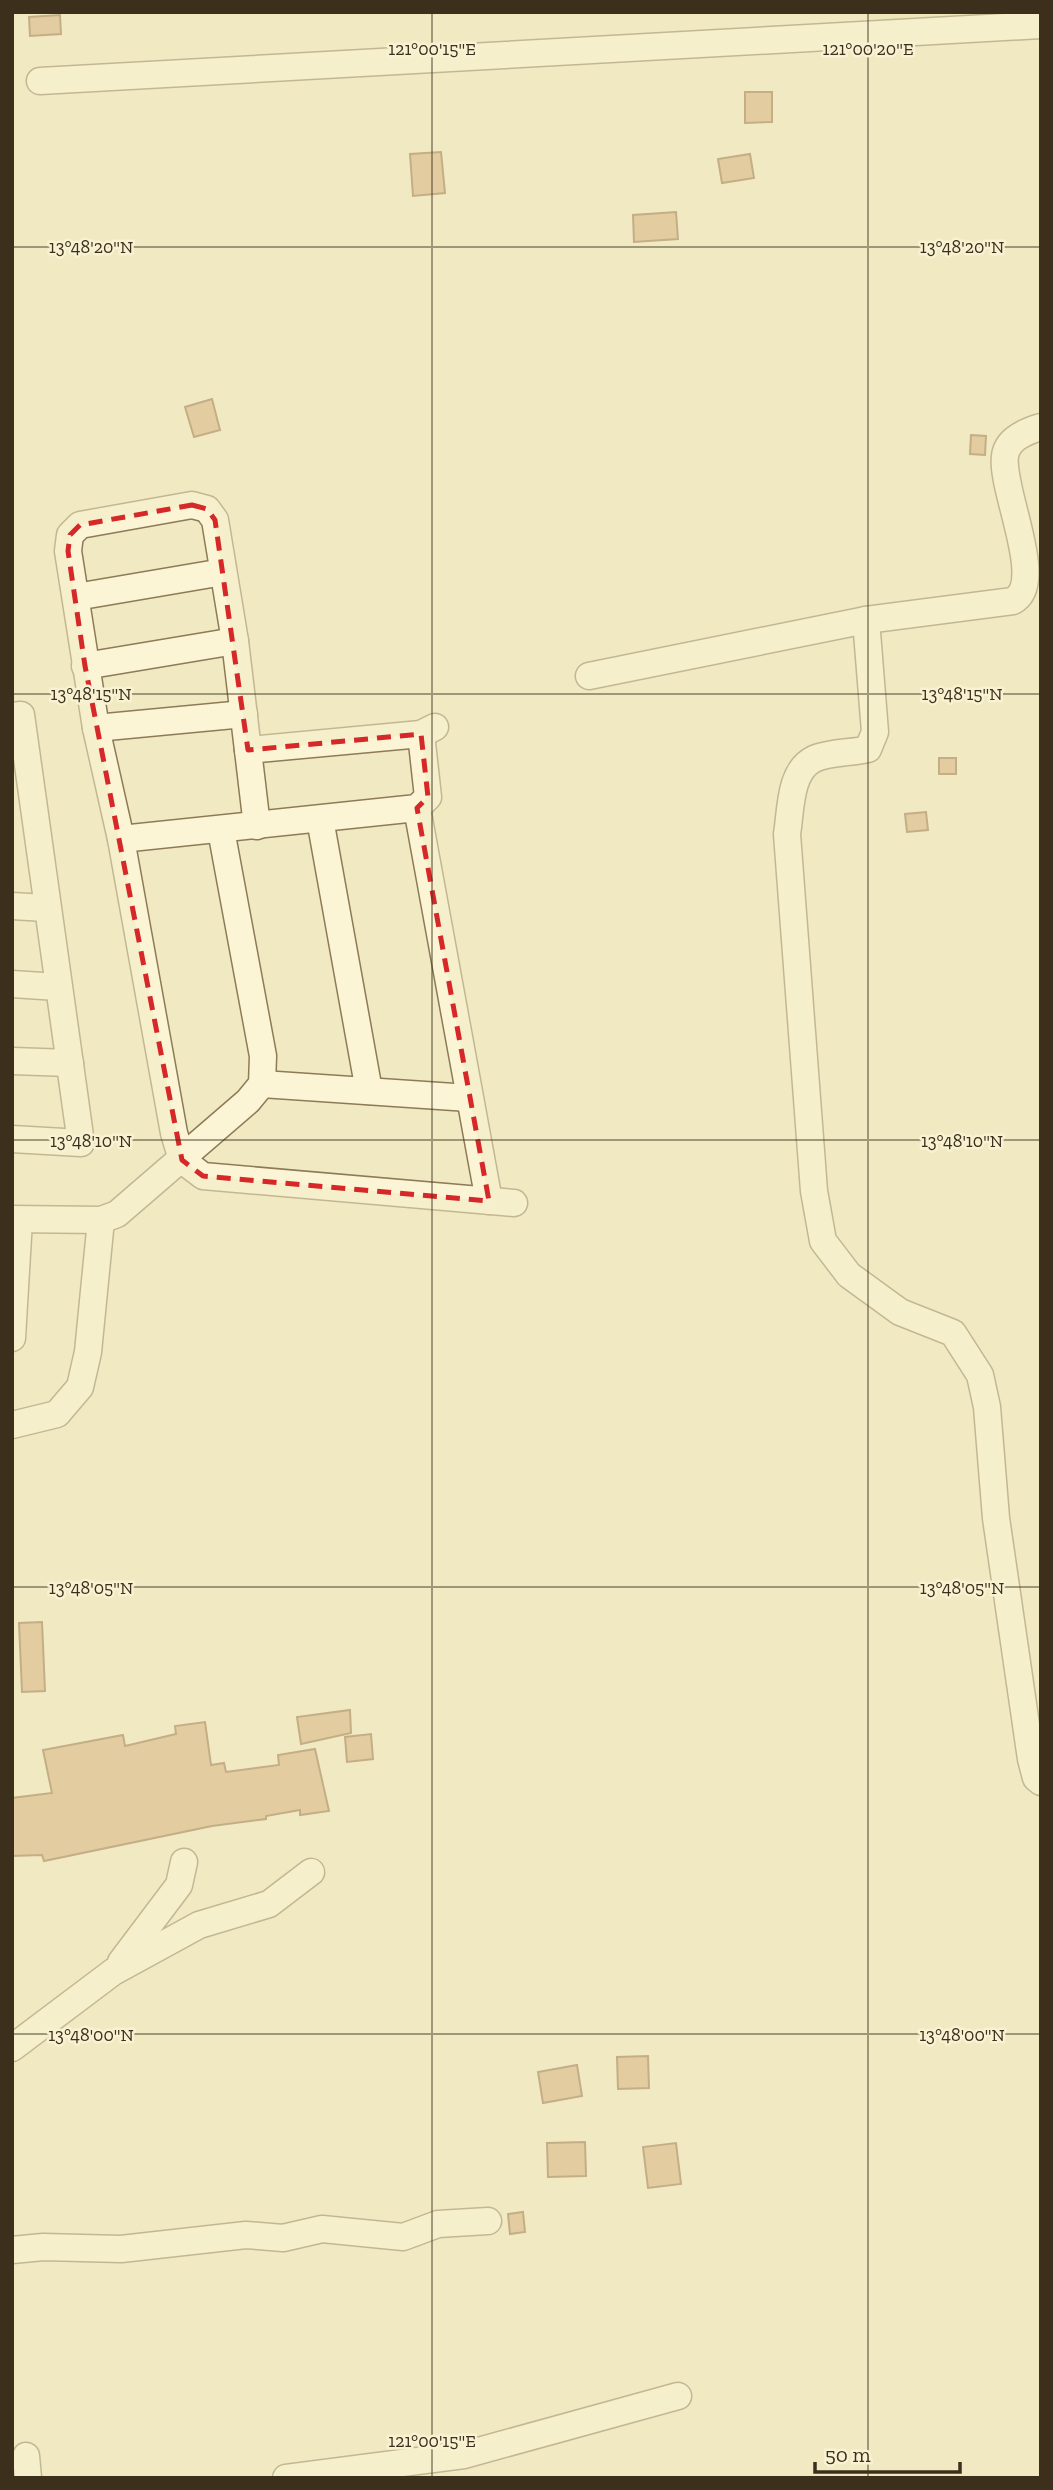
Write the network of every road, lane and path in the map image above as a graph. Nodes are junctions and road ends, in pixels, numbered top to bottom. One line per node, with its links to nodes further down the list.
1 (1041, 25): 2 (street)
2 (40, 81)
3 (1041, 427): 6 (street)
4 (223, 572): 5 (street); 5 (street); 7 (street)
5 (76, 597): 8 (street)
6 (866, 620): 9 (street); 35 (street)
7 (235, 641): 8 (street); 10 (street)
8 (85, 666): 12 (street)
9 (589, 676)
10 (244, 714): 12 (street); 13 (street)
11 (12, 716): 14 (street)
12 (96, 727): 19 (street)
13 (248, 750): 15 (street); 17 (street)
14 (22, 790): 21 (street)
15 (417, 808): 16 (street); 28 (street)
16 (320, 819): 17 (street); 27 (street)
17 (257, 826): 18 (street)
18 (221, 830): 19 (street); 26 (street)
19 (121, 839): 30 (street)
20 (12, 906): 21 (street)
21 (46, 908): 23 (street)
22 (12, 984): 23 (street)
23 (58, 987): 25 (street)
24 (12, 1061): 25 (street)
25 (70, 1063): 29 (street)
26 (262, 1084): 27 (street); 30 (street)
27 (369, 1091): 28 (street)
28 (470, 1098): 30 (street)
29 (12, 1139)
30 (182, 1160): 32 (street)
31 (16, 1220): 32 (street); 33 (street)
32 (101, 1220): 34 (street)
33 (12, 1338)
34 (12, 1425)
35 (1041, 1782)
36 (184, 1862): 38 (street)
37 (311, 1872): 38 (street)
38 (113, 1972): 39 (street)
39 (12, 2048)
40 (488, 2221): 41 (street)
41 (12, 2250)
42 (678, 2396): 43 (street)
43 (286, 2478)

